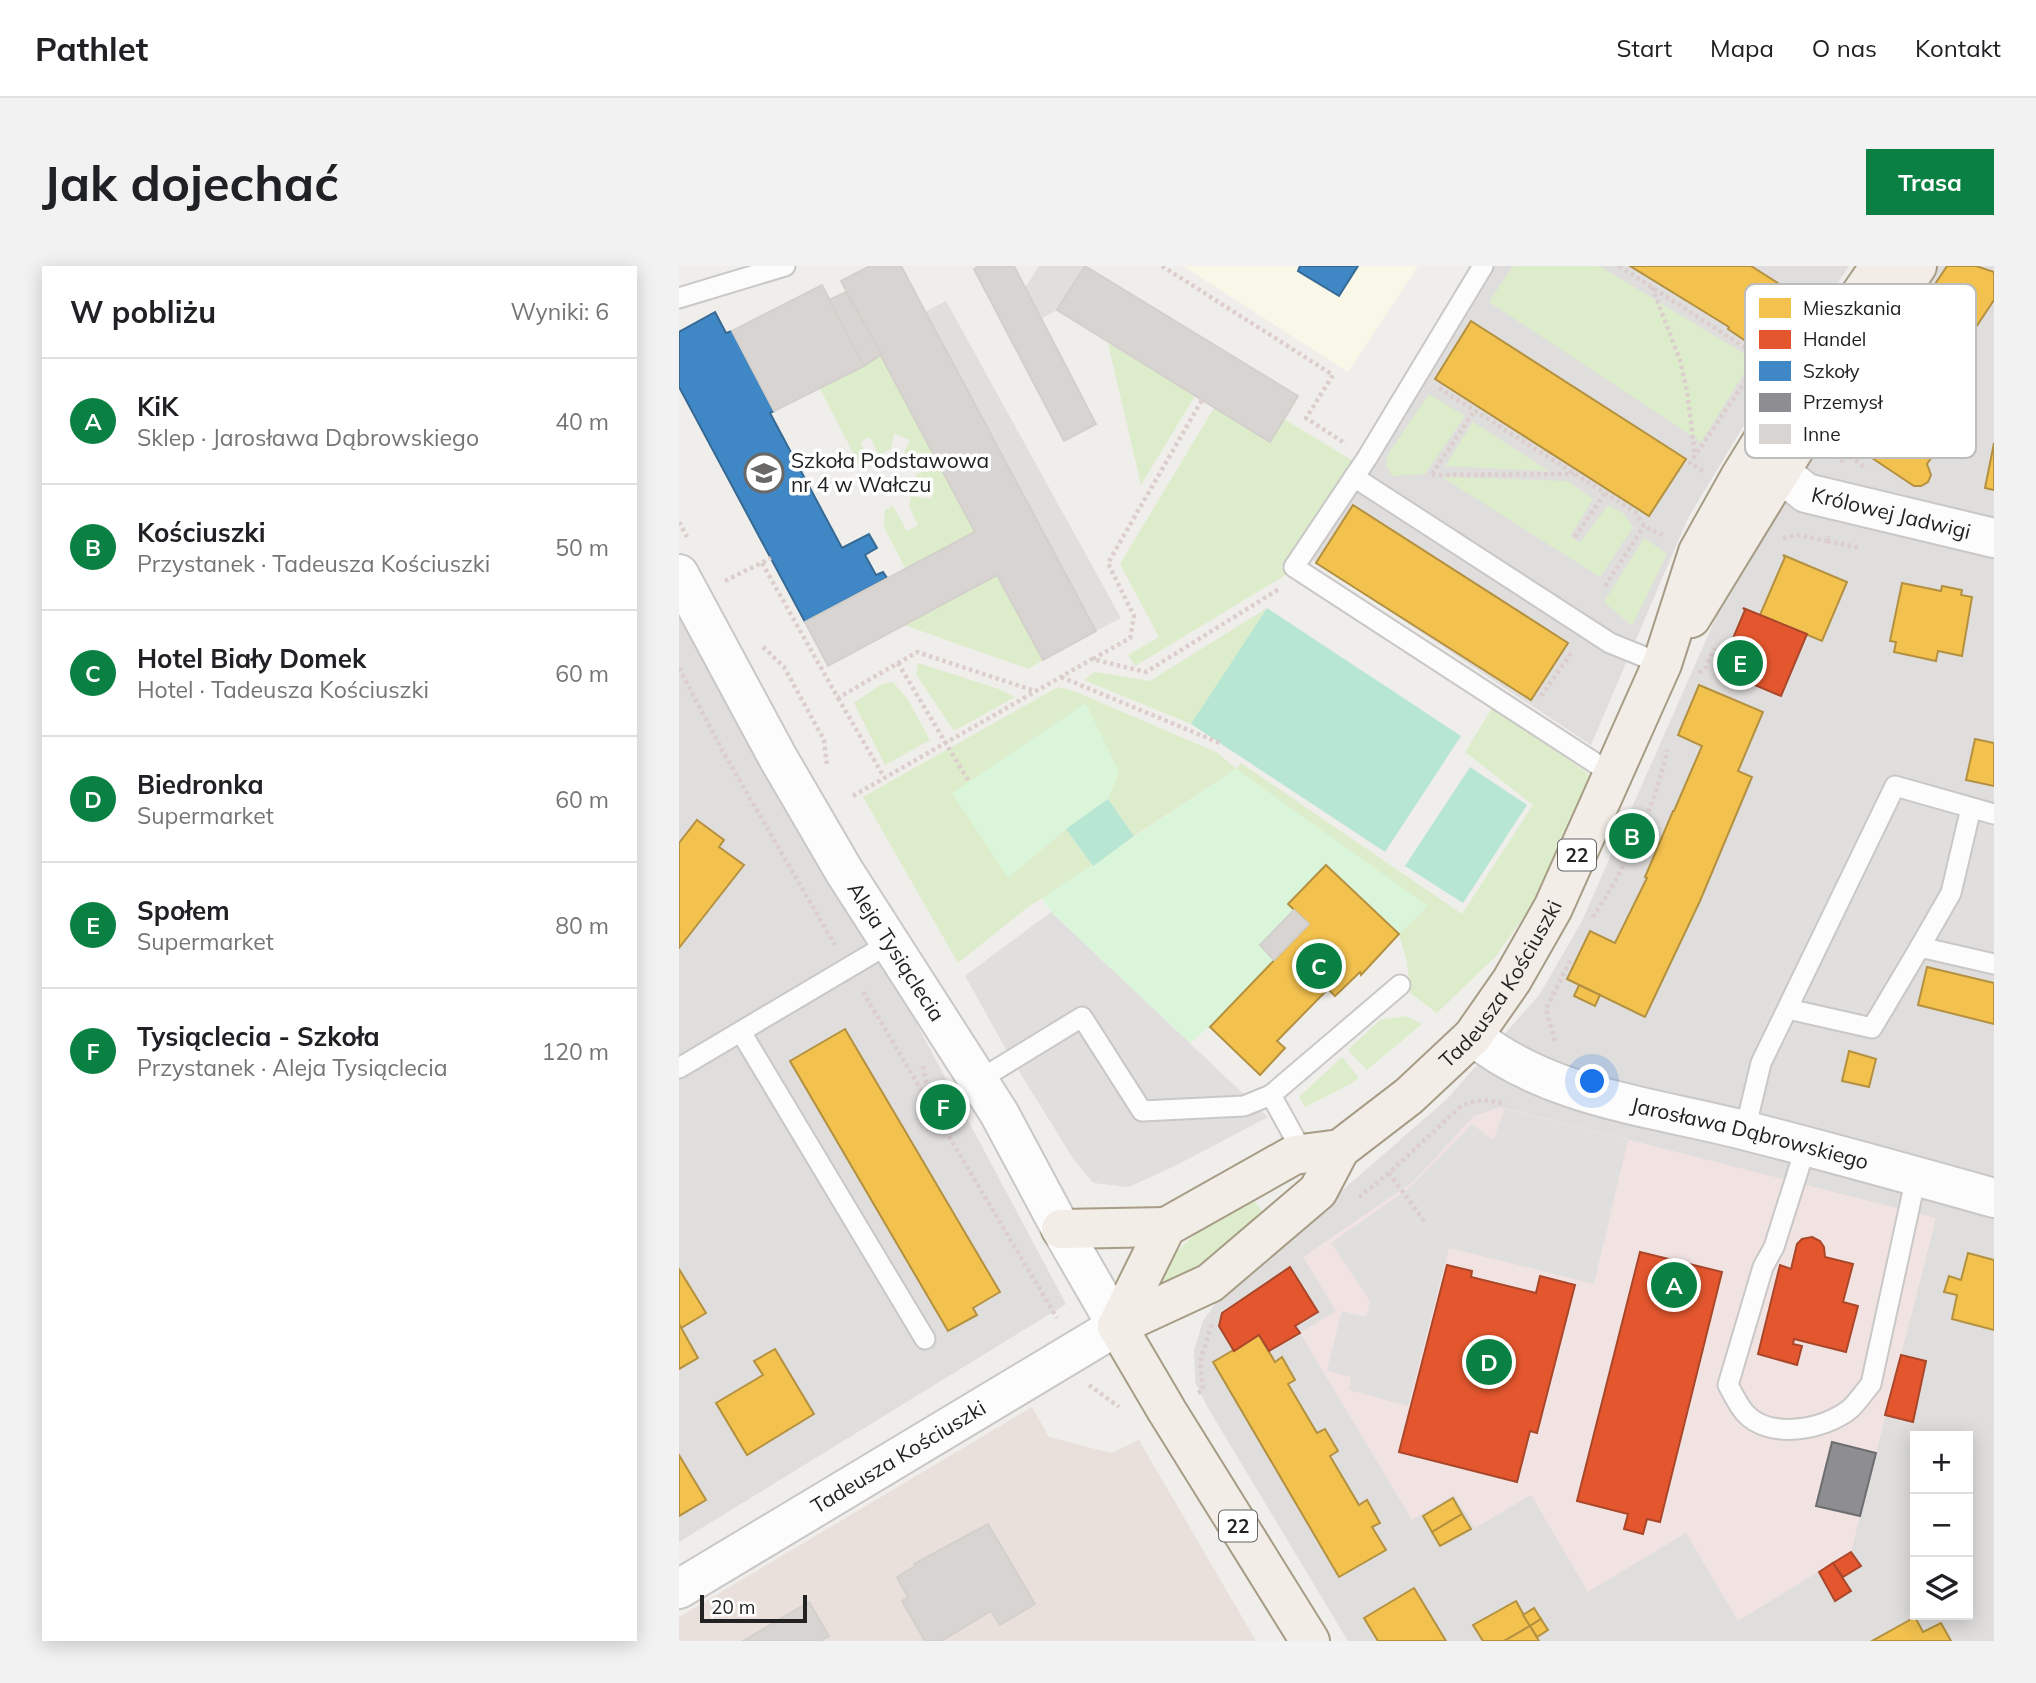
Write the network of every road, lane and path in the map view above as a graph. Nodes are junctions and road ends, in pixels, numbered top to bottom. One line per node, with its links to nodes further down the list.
1 (785, 266): 10 (lane)
2 (1162, 266): 17 (path)
3 (1483, 266): 17 (lane)
4 (1619, 266): 9 (path)
5 (1880, 266): 7 (main road, Tadeusza Kościuszki / 22)
6 (1917, 266): 8 (main road, Tadeusza Kościuszki / 22)
7 (1868, 284)
8 (1905, 284)
9 (1651, 287): 11 (path); 16 (path)
10 (679, 298)
11 (1745, 348)
12 (1431, 382): 15 (path)
13 (1745, 382): 16 (path)
14 (1202, 400): 38 (path)
15 (1475, 410): 23 (path); 23 (path)
16 (1695, 455): 21 (path)
17 (1367, 458): 24 (lane)
18 (1752, 458): 42 (main road, Tadeusza Kościuszki / 22)
19 (1781, 458): 22 (street)
20 (1789, 458): 22 (main road, Tadeusza Kościuszki / 22)
21 (1691, 463)
22 (1780, 472): 29 (street, Królowej Jadwigi); 42 (main road, Tadeusza Kościuszki / 22)
23 (1576, 474): 25 (path)
24 (1354, 477): 33 (lane); 42 (lane)
25 (1605, 493): 26 (path); 27 (path)
26 (1644, 526): 28 (path); 35 (path)
27 (1575, 537)
28 (1666, 537)
29 (1994, 538)
30 (771, 558): 31 (path)
31 (762, 563): 32 (path); 45 (path)
32 (744, 570)
33 (1303, 573): 38 (path); 51 (lane)
34 (679, 574): 58 (street, Aleja Tysiąclecia)
35 (1605, 586)
36 (1578, 644): 46 (path)
37 (1716, 644): 42 (path)
38 (1092, 659): 43 (path)
39 (898, 663): 44 (path); 45 (path); 49 (path)
40 (784, 667): 48 (path)
41 (679, 668): 62 (path)
42 (1679, 670): 51 (main road, Tadeusza Kościuszki / 22)
43 (1062, 677): 44 (path); 50 (path)
44 (1036, 691): 49 (path)
45 (838, 698): 52 (path)
46 (1540, 698)
47 (1669, 737): 57 (path)
48 (824, 740)
49 (945, 743): 52 (path); 53 (path)
50 (1222, 744)
51 (1612, 774): 66 (main road, Tadeusza Kościuszki / 22)
52 (884, 777): 54 (path)
53 (969, 782)
54 (853, 796)
55 (1971, 808): 56 (lane); 59 (lane); 64 (lane)
56 (1994, 814)
57 (1587, 925)
58 (890, 943): 62 (lane); 68 (street, Aleja Tysiąclecia)
59 (1920, 947): 61 (lane); 64 (lane)
60 (1575, 949): 69 (path)
61 (1994, 964)
62 (848, 967): 65 (lane); 81 (path)
63 (1401, 985): 70 (lane)
64 (1788, 1009): 71 (lane)
65 (741, 1032): 67 (lane); 83 (lane)
66 (1473, 1036): 69 (street, Jarosława Dąbrowskiego); 73 (main road, Tadeusza Kościuszki / 22)
67 (679, 1068)
68 (979, 1080): 70 (lane); 80 (street, Aleja Tysiąclecia)
69 (1559, 1083): 71 (street, Jarosława Dąbrowskiego)
70 (1271, 1095): 74 (lane)
71 (1745, 1130): 72 (street, Jarosława Dąbrowskiego)
72 (1806, 1146): 76 (street, Jarosława Dąbrowskiego); 76 (lane)
73 (1340, 1149): 74 (main road); 82 (main road, Tadeusza Kościuszki / 22)
74 (1303, 1153): 79 (main road)
75 (1389, 1173): 78 (path)
76 (1916, 1177): 77 (street, Jarosława Dąbrowskiego)
77 (1994, 1198)
78 (1425, 1222)
79 (1166, 1227): 80 (main road); 82 (main road)
80 (1061, 1229): 82 (street, Aleja Tysiąclecia)
81 (1020, 1254)
82 (1118, 1326): 84 (street, Tadeusza Kościuszki); 85 (main road, 22)
83 (925, 1339)
84 (679, 1589)
85 (1310, 1641)

